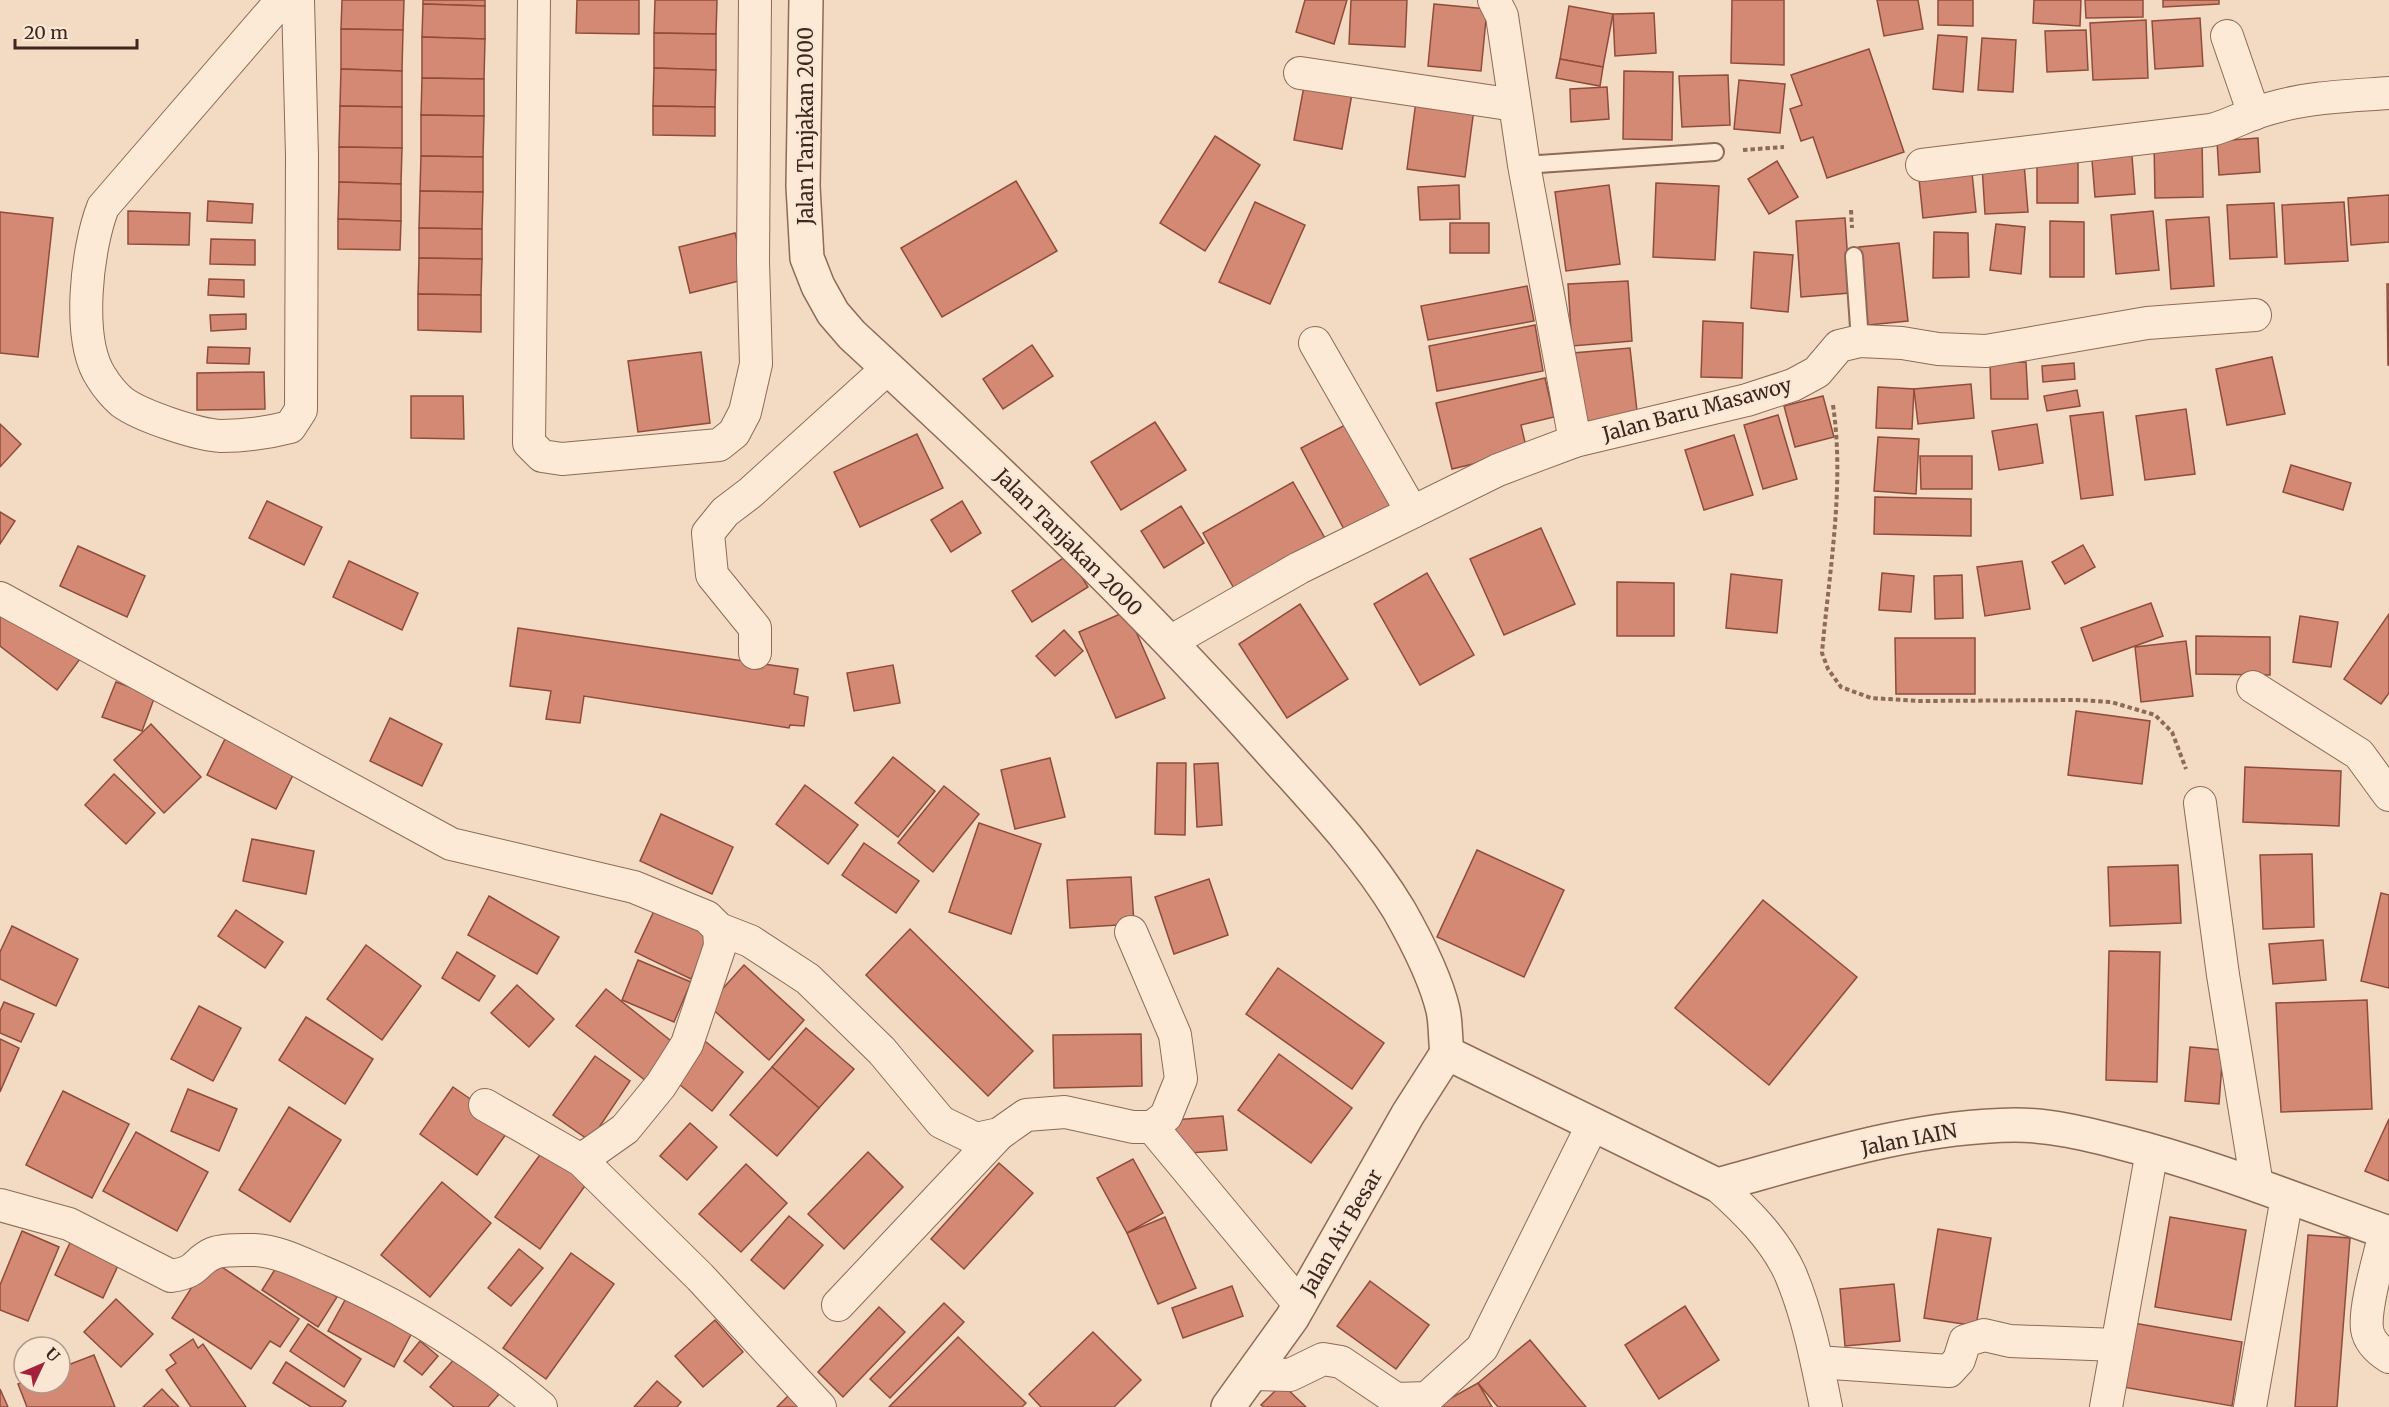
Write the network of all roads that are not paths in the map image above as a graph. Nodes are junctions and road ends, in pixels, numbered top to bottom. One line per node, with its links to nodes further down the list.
1 (282, 0): 2 (street)
2 (298, 0)
3 (534, 0): 4 (street)
4 (755, 0)
5 (806, 0): 19 (street, Jalan Tanjakan 2000)
6 (1494, 0): 10 (street)
7 (2227, 36): 11 (street)
8 (1300, 73): 10 (street)
9 (2389, 93): 11 (street)
10 (1515, 105): 13 (street)
11 (2254, 114): 14 (street)
12 (1715, 152): 13 (lane)
13 (1524, 165): 20 (street)
14 (1922, 165)
15 (1854, 256): 17 (lane)
16 (2255, 315): 17 (street, Jalan Baru Masawoy)
17 (1860, 341): 20 (street, Jalan Baru Masawoy)
18 (1315, 343): 21 (street)
19 (888, 368): 23 (street, Jalan Tanjakan 2000); 24 (street)
20 (1575, 441): 21 (street, Jalan Baru Masawoy)
21 (1412, 512): 23 (street, Jalan Baru Masawoy)
22 (0, 598): 28 (street)
23 (1170, 642): 30 (street, Jalan Tanjakan 2000)
24 (755, 653)
25 (2253, 687): 26 (street)
26 (2389, 795)
27 (2200, 803): 38 (street)
28 (718, 928): 34 (street); 36 (street)
29 (1131, 932): 33 (street)
30 (1447, 1053): 32 (street); 43 (street, Jalan Air Besar)
31 (485, 1105): 36 (street)
32 (1593, 1124): 37 (street); 47 (street)
33 (1152, 1127): 34 (street); 43 (street)
34 (999, 1134): 42 (street)
35 (2152, 1151): 37 (street, Jalan IAIN); 38 (street, Jalan IAIN); 44 (street)
36 (581, 1160): 49 (street)
37 (1717, 1185): 46 (street)
38 (2257, 1185): 39 (street, Jalan IAIN)
39 (2287, 1197): 41 (street, Jalan IAIN); 53 (street)
40 (0, 1205): 48 (street)
41 (2387, 1232): 45 (street)
42 (838, 1305)
43 (1300, 1305): 47 (street, Jalan Air Besar)
44 (2117, 1345): 46 (street); 52 (street)
45 (2389, 1357)
46 (1817, 1362): 51 (street)
47 (1254, 1374): 50 (street, Jalan Air Besar)
48 (541, 1407)
49 (820, 1407)
50 (1228, 1407)
51 (1826, 1407)
52 (2106, 1407)
53 (2250, 1407)

